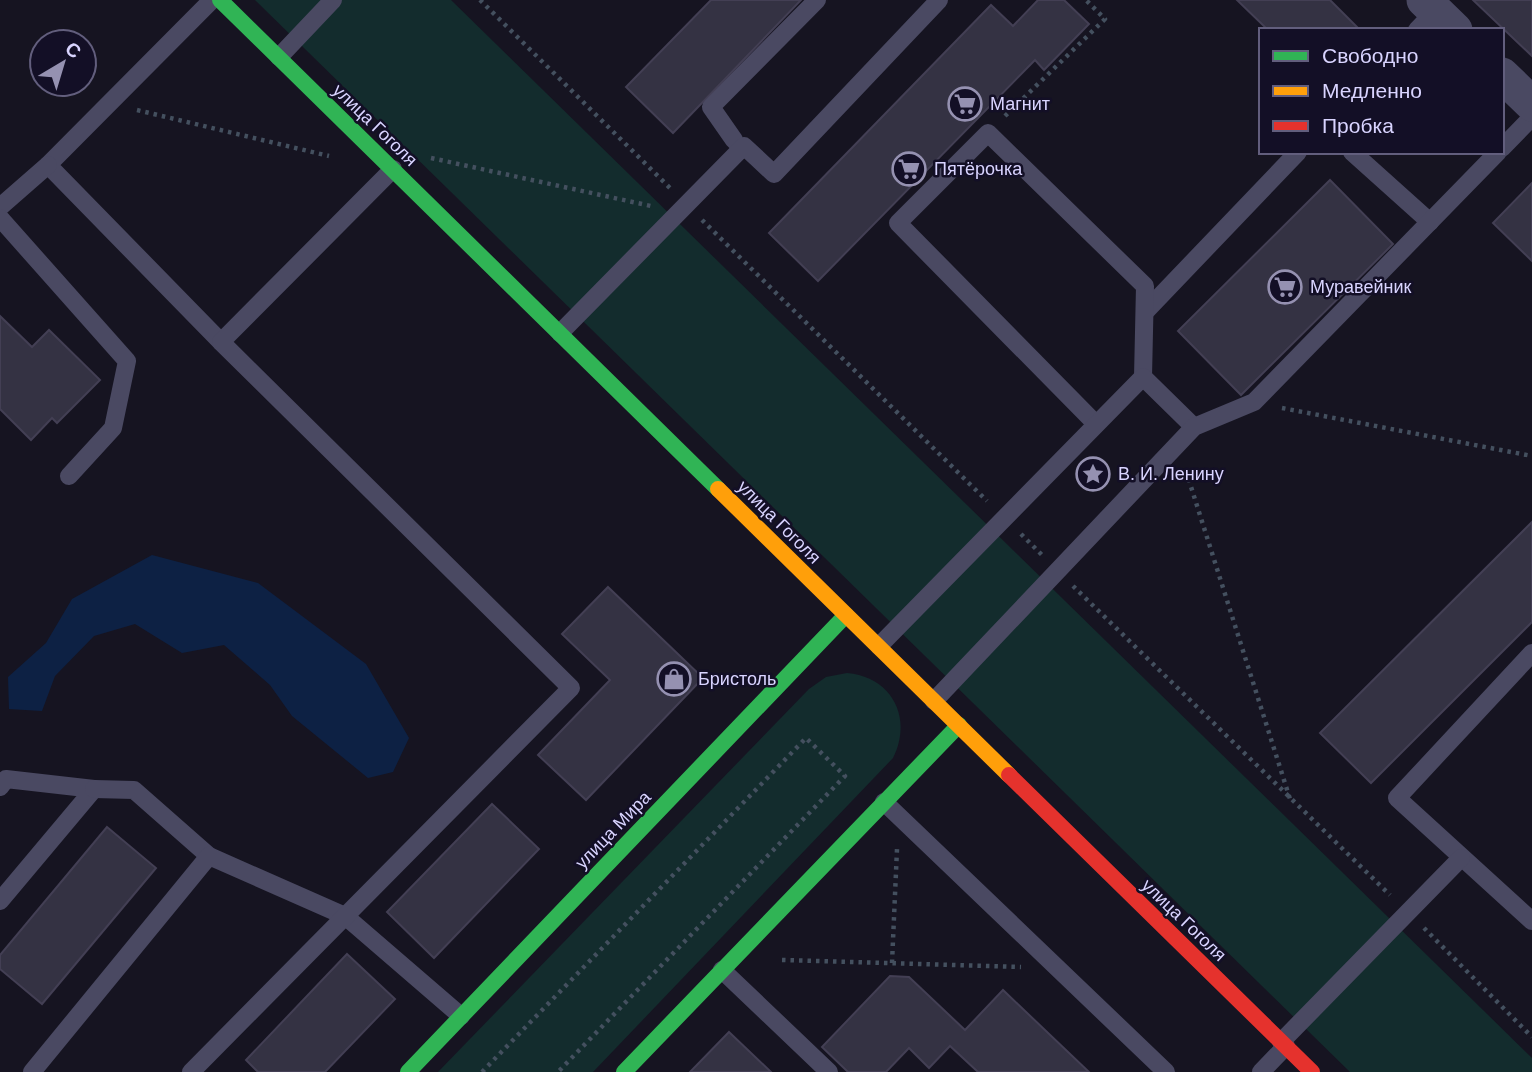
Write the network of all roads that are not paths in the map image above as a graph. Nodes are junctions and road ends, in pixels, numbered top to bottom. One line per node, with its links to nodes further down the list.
1 (212, 0): 15 (lane)
2 (220, 0): 6 (main road, улица Гоголя)
3 (333, 0): 6 (lane)
4 (817, 0): 10 (lane)
5 (939, 0): 21 (lane)
6 (279, 57): 16 (main road, улица Гоголя)
7 (1504, 77): 8 (street)
8 (1532, 104)
9 (1532, 117): 11 (lane)
10 (734, 140)
11 (1504, 146)
12 (1296, 154): 20 (lane)
13 (1354, 154): 19 (lane)
14 (1496, 154): 19 (lane)
15 (48, 165): 17 (lane); 22 (lane)
16 (393, 169): 21 (main road, улица Гоголя); 22 (lane)
17 (0, 207)
18 (0, 218): 26 (lane)
19 (1430, 222): 25 (lane)
20 (1145, 312): 23 (lane); 24 (lane)
21 (560, 333): 27 (main road, улица Гоголя)
22 (222, 342): 38 (lane)
23 (1143, 377): 24 (lane); 25 (lane)
24 (1096, 424): 28 (lane)
25 (1194, 427): 30 (lane)
26 (69, 476)
27 (846, 615): 28 (main road, улица Гоголя); 41 (main road, улица Мира)
28 (879, 646): 30 (main road, улица Гоголя)
29 (1532, 653): 36 (lane)
30 (934, 701): 31 (main road, улица Гоголя)
31 (958, 725): 34 (main road); 42 (main road, улица Гоголя)
32 (2, 780): 33 (lane)
33 (94, 789): 35 (lane); 37 (lane)
34 (884, 802): 40 (main road); 48 (lane)
35 (209, 856): 38 (lane); 43 (lane)
36 (1461, 858): 39 (lane); 42 (lane)
37 (0, 901)
38 (345, 916): 41 (lane); 44 (lane)
39 (1532, 920)
40 (728, 964): 46 (main road); 47 (lane)
41 (461, 1016): 45 (main road, улица Мира)
42 (1284, 1044): 49 (lane); 50 (main road, улица Гоголя)
43 (32, 1072)
44 (191, 1072)
45 (408, 1072)
46 (624, 1072)
47 (829, 1072)
48 (1166, 1072)
49 (1261, 1072)
50 (1312, 1072)

